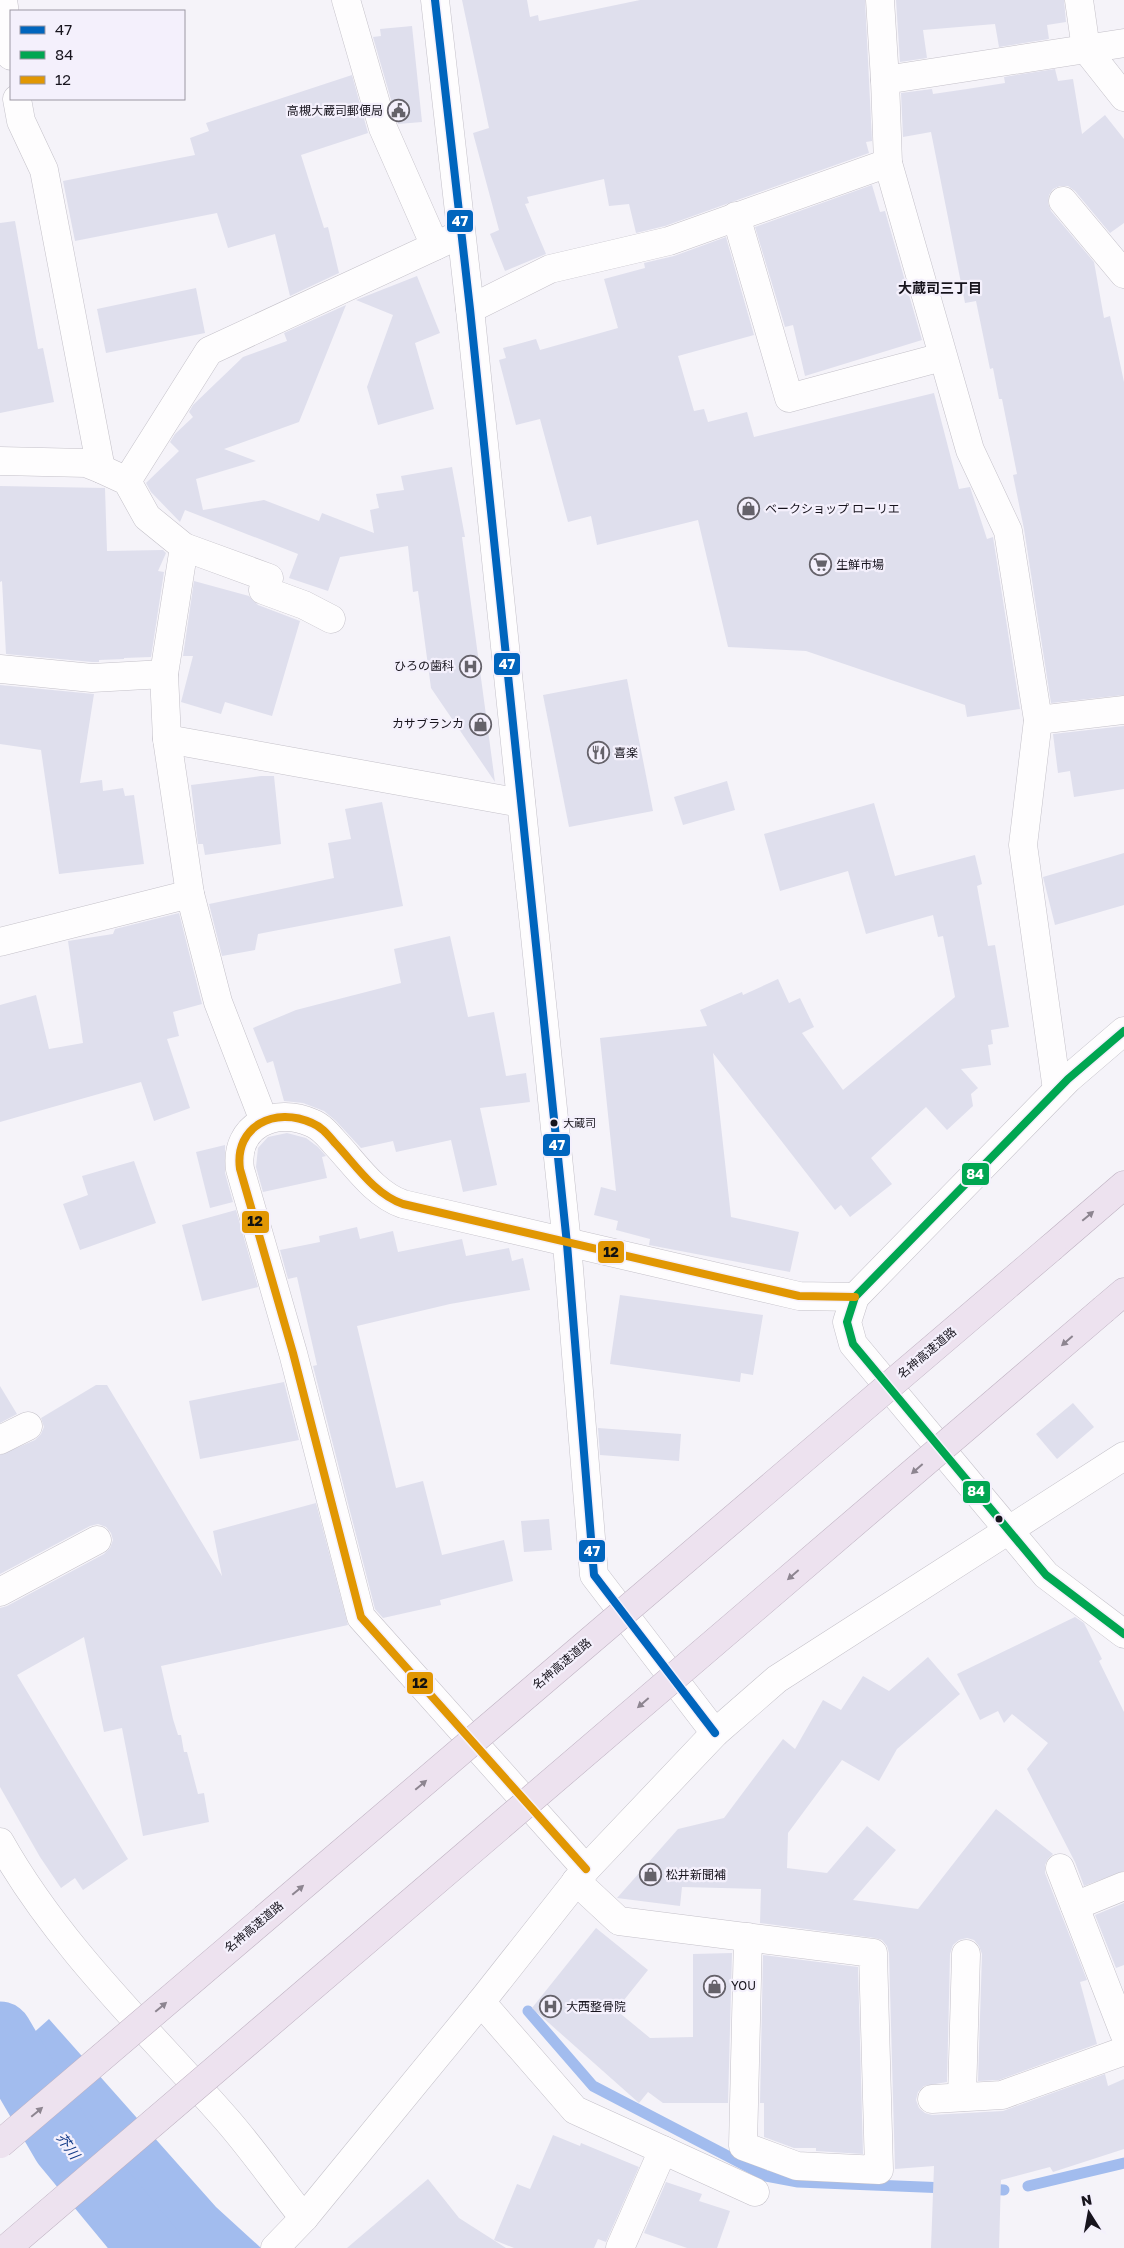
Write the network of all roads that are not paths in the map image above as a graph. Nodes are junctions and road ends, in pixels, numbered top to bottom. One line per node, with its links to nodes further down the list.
1 (3, 0): 7 (street)
2 (346, 0): 16 (street)
3 (435, 0): 15 (street)
4 (880, 0): 9 (street)
5 (1079, 0): 8 (street)
6 (1124, 43): 8 (street)
7 (10, 49)
8 (1086, 49): 9 (street); 10 (street)
9 (886, 80): 12 (street)
10 (1124, 97)
11 (18, 100): 21 (street)
12 (888, 163): 14 (street); 19 (street)
13 (1063, 201): 17 (street)
14 (736, 216): 18 (street); 19 (street)
15 (461, 234): 16 (street); 18 (street)
16 (435, 246): 22 (street)
17 (1124, 274)
18 (470, 308): 30 (street)
19 (942, 357): 28 (street)
20 (0, 461): 21 (street)
21 (101, 469): 22 (street)
22 (127, 481): 23 (street)
23 (184, 547): 24 (street); 26 (street)
24 (331, 618)
25 (0, 669): 26 (street)
26 (164, 674): 29 (street)
27 (1124, 710): 28 (street)
28 (1038, 720): 34 (street)
29 (167, 739): 30 (street); 31 (street)
30 (521, 803): 37 (street)
31 (190, 894): 32 (street); 35 (street)
32 (0, 942)
33 (1124, 1031): 34 (street)
34 (1057, 1090): 38 (street)
35 (264, 1121): 37 (street); 50 (street)
36 (1124, 1185): 60 (highway, 名神高速道路, one-way to 36, bridge)
37 (567, 1244): 38 (street); 47 (street)
38 (855, 1297): 43 (street)
39 (1114, 1301): 64 (highway, one-way to 64, bridge)
40 (28, 1426): 41 (street)
41 (0, 1440)
42 (1124, 1456): 43 (street)
43 (1009, 1529): 46 (street); 47 (street)
44 (97, 1540): 45 (street)
45 (0, 1592)
46 (1124, 1634)
47 (715, 1733): 50 (street)
48 (0, 1842): 63 (street)
49 (1060, 1868): 52 (street)
50 (581, 1875): 53 (street); 55 (street)
51 (1124, 1886): 52 (street)
52 (1075, 1906): 56 (street)
53 (748, 1937): 53 (street)
54 (966, 1954): 58 (street)
55 (481, 2002): 61 (street); 63 (street)
56 (1124, 2033)
57 (1124, 2051): 58 (street)
58 (962, 2097): 59 (street)
59 (932, 2099)
60 (0, 2144)
61 (663, 2150): 62 (street); 65 (street)
62 (754, 2192)
63 (289, 2233)
64 (7, 2248)
65 (620, 2248)

